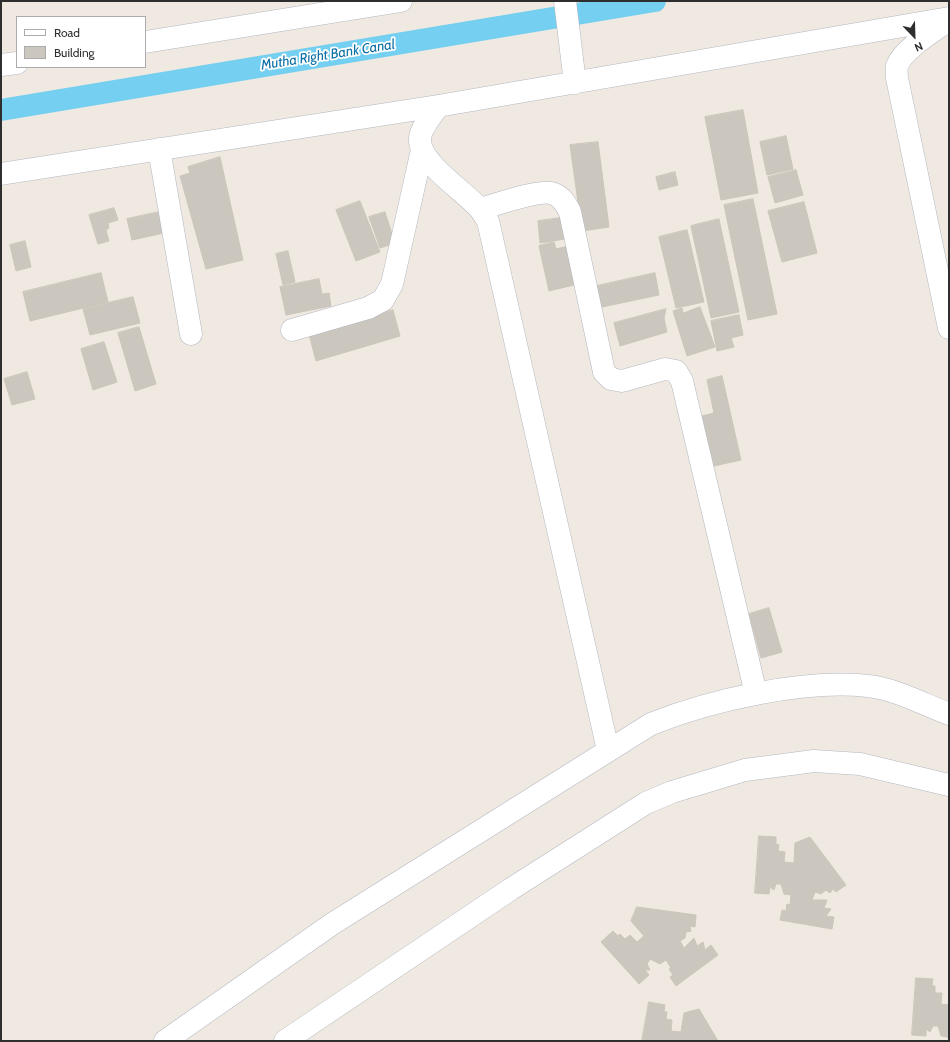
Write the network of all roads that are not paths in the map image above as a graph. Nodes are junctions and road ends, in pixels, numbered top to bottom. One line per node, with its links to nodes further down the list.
1 (401, 1): 4 (street)
2 (565, 1): 7 (street)
3 (949, 19): 7 (street); 13 (street)
4 (146, 42)
5 (16, 63): 6 (street)
6 (1, 65)
7 (574, 72): 8 (street)
8 (438, 106): 9 (street); 10 (street)
9 (159, 149): 11 (street); 15 (street)
10 (422, 150): 12 (street); 14 (street)
11 (1, 174)
12 (480, 209): 16 (street); 18 (street)
13 (949, 328)
14 (292, 330)
15 (191, 334)
16 (756, 694): 17 (street); 18 (street)
17 (949, 714)
18 (608, 750): 20 (street)
19 (949, 786): 21 (street)
20 (165, 1041)
21 (285, 1041)

